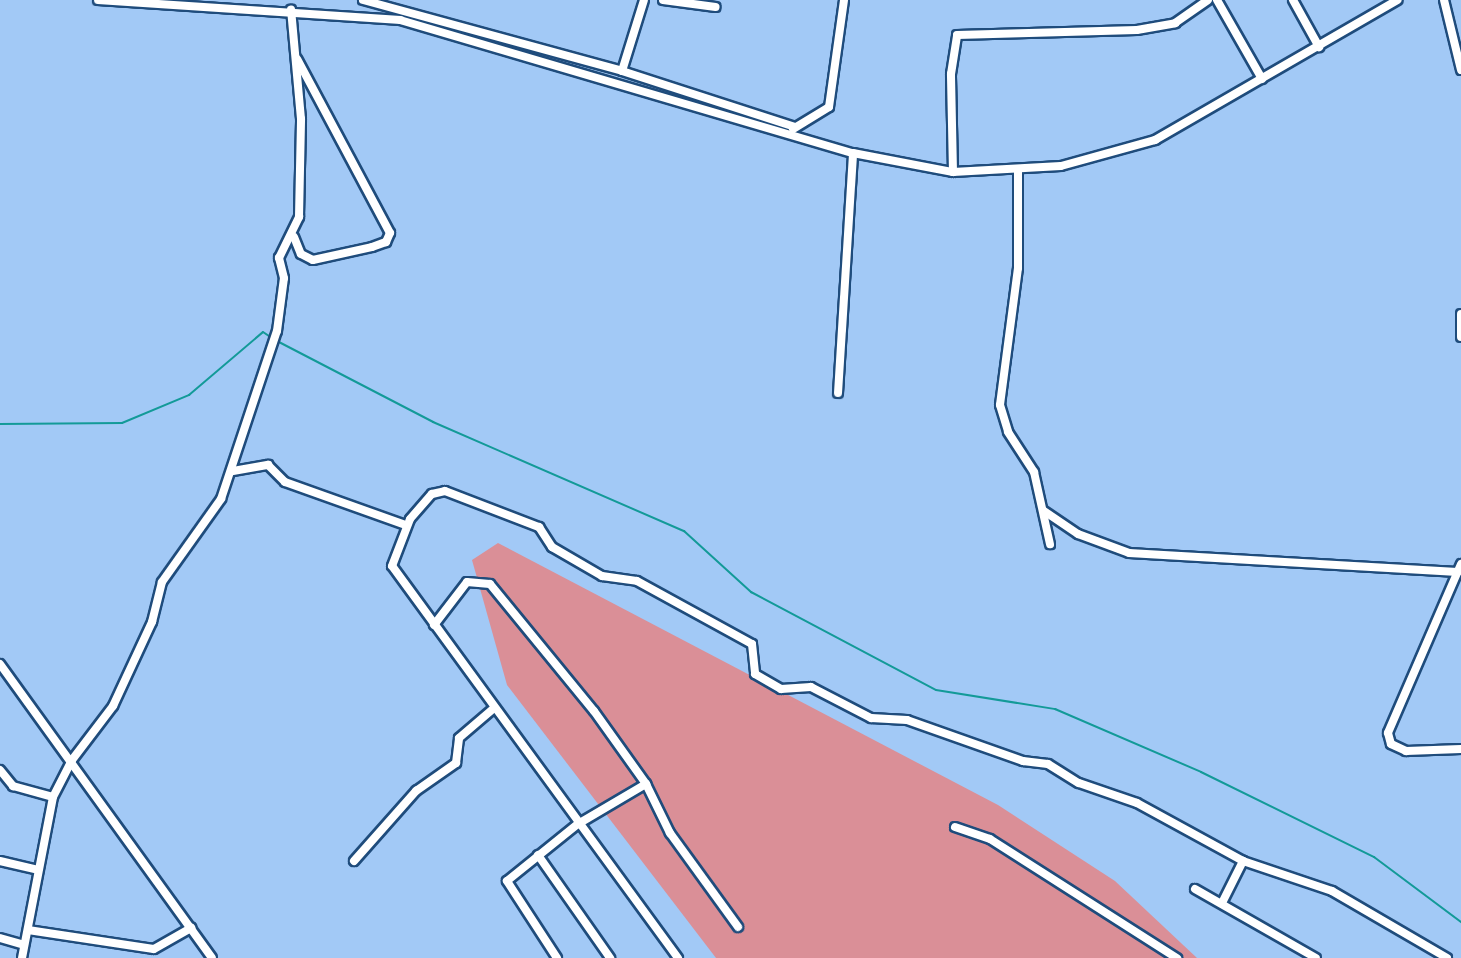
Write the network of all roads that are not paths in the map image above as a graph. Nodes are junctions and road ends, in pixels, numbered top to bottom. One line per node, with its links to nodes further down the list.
1 (98, 0): 11 (street)
2 (363, 0): 17 (street)
3 (644, 0): 17 (street)
4 (663, 0): 12 (street)
5 (844, 0): 19 (street)
6 (1208, 0): 22 (street)
7 (1217, 0): 18 (street)
8 (1293, 0): 14 (street)
9 (1397, 0): 14 (street)
10 (1444, 0): 16 (street)
11 (147, 1): 13 (street)
12 (716, 7)
13 (292, 9): 15 (street); 19 (street)
14 (1319, 47): 18 (street)
15 (295, 56): 23 (street); 23 (street)
16 (1461, 70)
17 (622, 71): 19 (street)
18 (1262, 79): 21 (street)
19 (792, 130): 20 (street)
20 (853, 153): 22 (street); 26 (street)
21 (1017, 170): 22 (street); 28 (street)
22 (953, 172)
23 (293, 237): 27 (street)
24 (1461, 314): 25 (street)
25 (1461, 337)
26 (838, 393)
27 (233, 471): 29 (street); 37 (street)
28 (1044, 511): 30 (street); 31 (street)
29 (407, 526): 32 (street); 46 (street)
30 (1050, 544)
31 (1459, 568): 36 (street)
32 (434, 625): 35 (street); 39 (street)
33 (0, 664): 34 (street)
34 (4, 678): 37 (street)
35 (493, 709): 41 (street); 45 (street)
36 (1461, 749)
37 (72, 760): 40 (street); 51 (street)
38 (0, 770): 40 (street)
39 (646, 784): 41 (street); 50 (street)
40 (53, 797): 47 (street)
41 (578, 824): 43 (street); 59 (street)
42 (955, 827): 60 (street)
43 (538, 855): 57 (street); 58 (street)
44 (0, 861): 47 (street)
45 (354, 861)
46 (1243, 861): 49 (street); 62 (street)
47 (38, 870): 52 (street)
48 (1195, 889): 49 (street)
49 (1223, 901): 61 (street)
50 (738, 927)
51 (191, 928): 52 (street); 56 (street)
52 (28, 930): 54 (street)
53 (0, 938): 54 (street)
54 (24, 945): 55 (street)
55 (22, 958)
56 (212, 958)
57 (557, 958)
58 (610, 958)
59 (678, 958)
60 (1177, 958)
61 (1316, 958)
62 (1447, 958)

